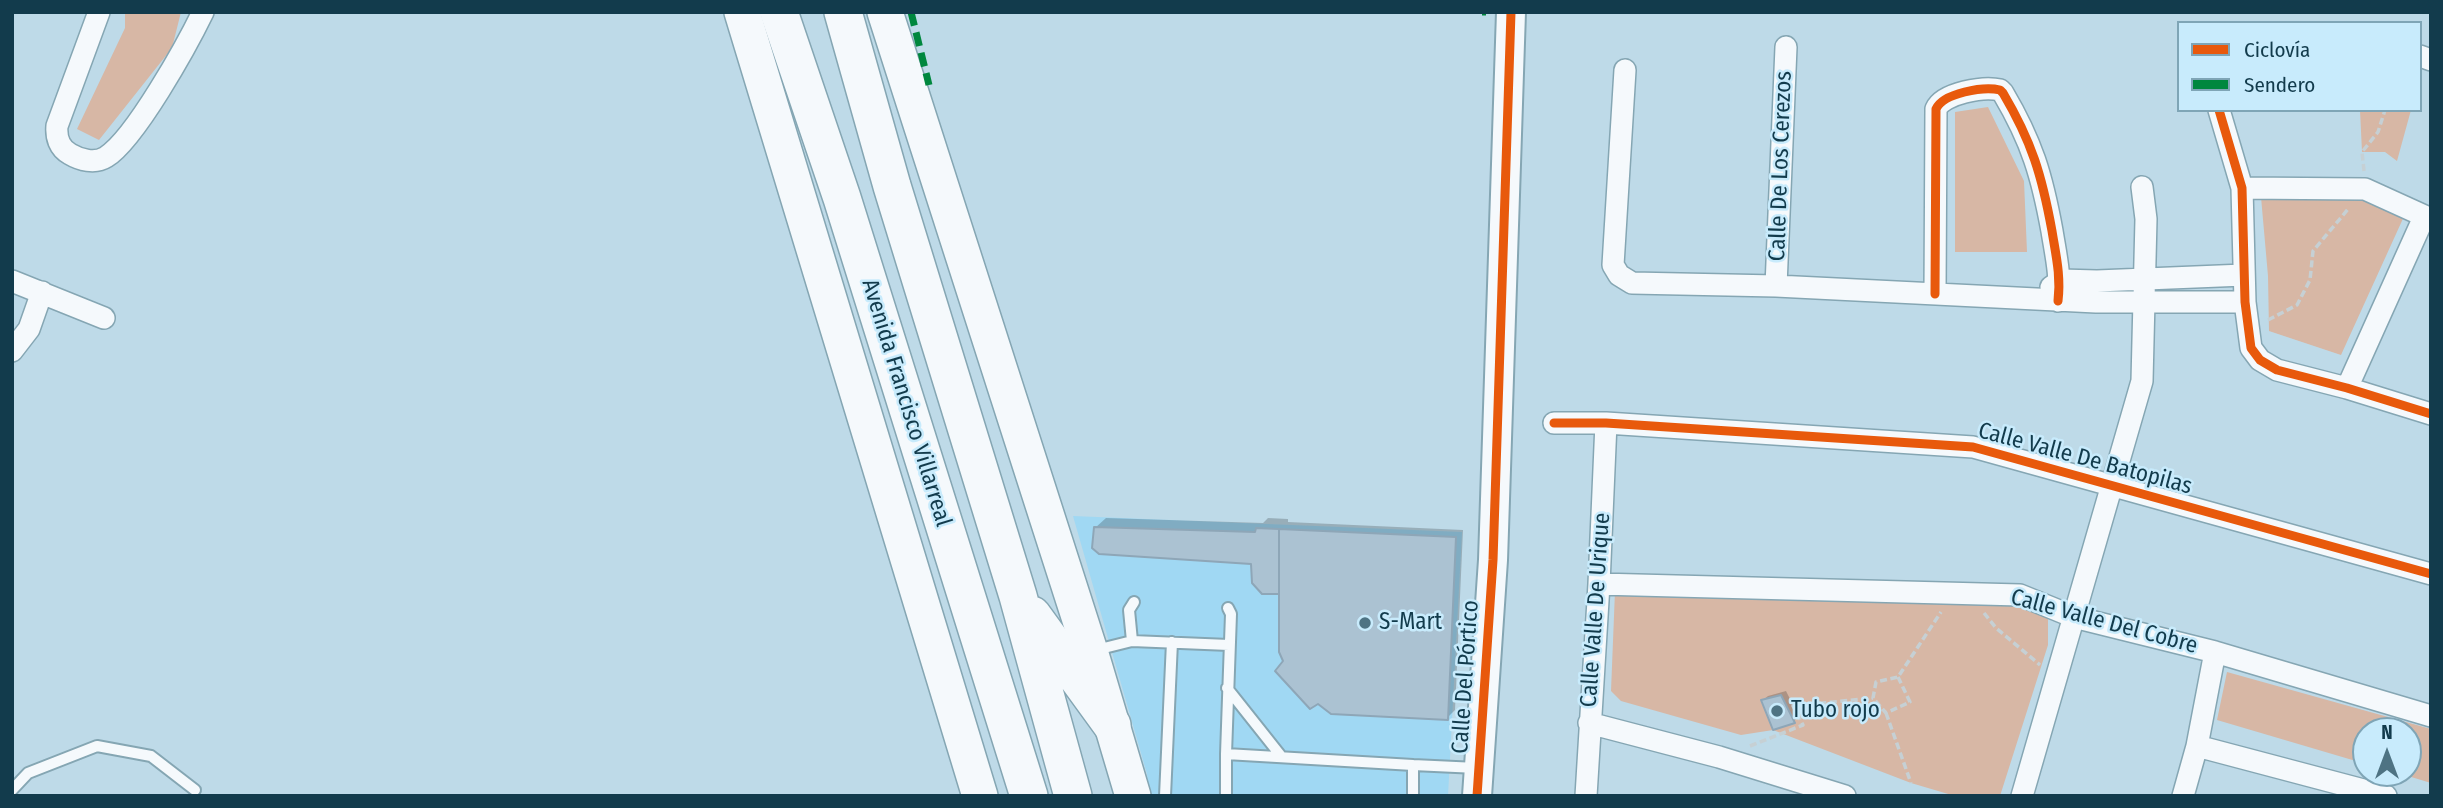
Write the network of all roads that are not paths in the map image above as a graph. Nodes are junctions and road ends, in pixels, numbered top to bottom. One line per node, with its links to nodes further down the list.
1 (99, 12): 2 (street)
2 (203, 12)
3 (742, 12): 58 (main road, Avenida Francisco Villarreal)
4 (755, 12): 16 (highway)
5 (779, 12): 16 (highway, Avenida Francisco Villarreal)
6 (842, 12): 13 (highway)
7 (860, 12): 13 (highway)
8 (885, 12): 45 (main road)
9 (1511, 12): 55 (street, Calle Del Pórtico)
10 (1787, 47): 22 (street, Calle De Los Cerezos)
11 (1625, 70): 22 (street, Calle De Los Cerezos)
12 (2220, 112): 15 (street)
13 (892, 186): 38 (highway)
14 (2142, 187): 19 (street)
15 (2242, 187): 17 (street); 18 (street)
16 (842, 198): 59 (highway, Avenida Francisco Villarreal)
17 (2427, 218): 31 (street)
18 (2244, 275): 19 (street); 28 (street)
19 (2145, 278): 20 (street); 27 (street)
20 (2061, 280): 24 (street); 25 (street); 26 (street)
21 (12, 281): 23 (street)
22 (1776, 286): 24 (street, Calle De Los Cerezos)
23 (42, 292): 29 (street); 30 (street)
24 (1935, 294): 25 (street, Calle De Los Cerezos)
25 (2035, 298): 26 (street, Calle De Los Cerezos)
26 (2058, 301): 27 (street, Calle De Los Cerezos)
27 (2143, 304): 28 (street, Calle De Los Cerezos); 35 (street)
28 (2246, 311): 31 (street)
29 (104, 318)
30 (12, 351)
31 (2347, 388): 32 (street)
32 (2431, 414)
33 (1554, 423): 34 (street, Calle Valle De Batopilas)
34 (1606, 423): 35 (street, Calle Valle De Batopilas); 37 (street, Calle Valle De Urique)
35 (2111, 484): 36 (street, Calle Valle De Batopilas); 41 (street)
36 (2431, 574)
37 (1599, 584): 41 (street, Calle Valle Del Cobre); 49 (street, Calle Valle De Urique)
38 (1018, 596): 50 (highway); 60 (highway)
39 (1134, 602): 42 (lane)
40 (1228, 608): 44 (lane)
41 (2074, 617): 46 (street, Calle Valle Del Cobre); 68 (street)
42 (1132, 641): 43 (lane); 45 (lane)
43 (1172, 642): 44 (lane); 62 (lane)
44 (1229, 645): 47 (lane)
45 (1090, 651): 50 (main road)
46 (2216, 652): 48 (street, Calle Valle Del Cobre); 51 (street)
47 (1227, 688): 52 (lane); 53 (lane)
48 (2431, 716)
49 (1589, 723): 66 (street, Calle Valle De Urique); 67 (street)
50 (1112, 725): 61 (main road)
51 (2197, 746): 69 (street); 70 (street)
52 (1226, 754): 53 (lane); 63 (lane)
53 (1281, 756): 54 (lane)
54 (1413, 765): 55 (lane); 64 (lane)
55 (1479, 768): 65 (street, Calle Del Pórtico)
56 (12, 790): 57 (lane)
57 (195, 790)
58 (980, 796)
59 (1029, 796)
60 (1073, 796)
61 (1133, 796)
62 (1165, 796)
63 (1226, 796)
64 (1413, 796)
65 (1477, 796)
66 (1586, 796)
67 (1845, 796)
68 (2022, 796)
69 (2183, 796)
70 (2386, 796)

